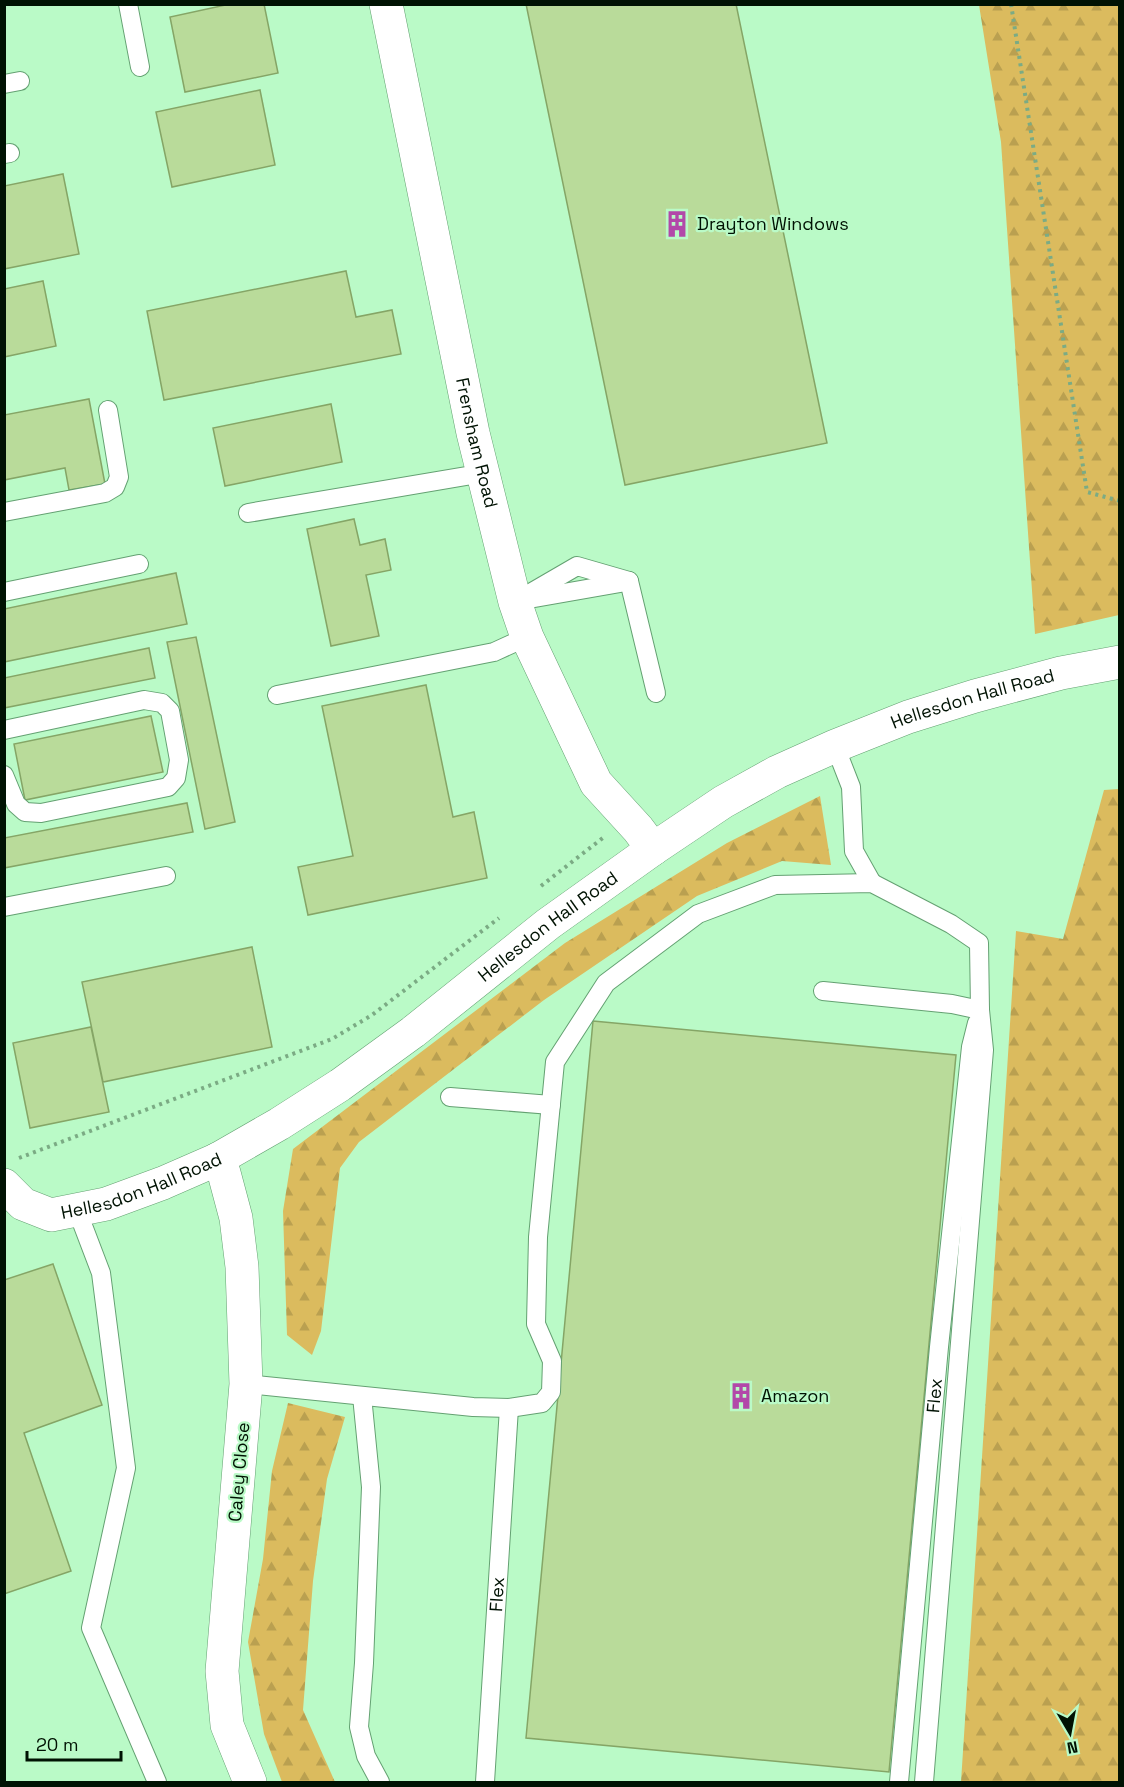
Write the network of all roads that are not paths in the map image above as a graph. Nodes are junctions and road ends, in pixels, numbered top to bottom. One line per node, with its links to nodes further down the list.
1 (128, 4): 3 (lane)
2 (386, 4): 5 (street, Frensham Road)
3 (140, 66)
4 (108, 410): 6 (lane)
5 (484, 473): 7 (lane); 10 (street, Frensham Road)
6 (4, 512)
7 (248, 513)
8 (139, 564): 9 (lane)
9 (4, 592)
10 (515, 602): 11 (street, Frensham Road); 13 (lane)
11 (527, 637): 14 (lane); 18 (street, Frensham Road)
12 (1119, 662): 16 (street, Hellesdon Hall Road)
13 (656, 693)
14 (277, 695)
15 (4, 730): 17 (lane)
16 (835, 746): 18 (street, Hellesdon Hall Road); 20 (lane)
17 (4, 775)
18 (653, 849): 26 (street, Hellesdon Hall Road)
19 (166, 876): 21 (lane)
20 (872, 883): 23 (lane); 25 (lane)
21 (4, 907)
22 (823, 991): 23 (lane)
23 (980, 1010): 36 (lane, Flex); 37 (lane)
24 (450, 1097): 25 (lane)
25 (551, 1105): 31 (lane)
26 (218, 1159): 28 (street, Hellesdon Hall Road); 29 (street, Caley Close)
27 (10, 1172): 28 (street, Hellesdon Hall Road)
28 (77, 1210): 32 (lane)
29 (246, 1384): 30 (lane); 33 (street, Caley Close)
30 (362, 1396): 31 (lane); 34 (lane)
31 (509, 1408): 35 (lane, Flex)
32 (158, 1782)
33 (250, 1782)
34 (380, 1782)
35 (485, 1782)
36 (899, 1782)
37 (924, 1782)

